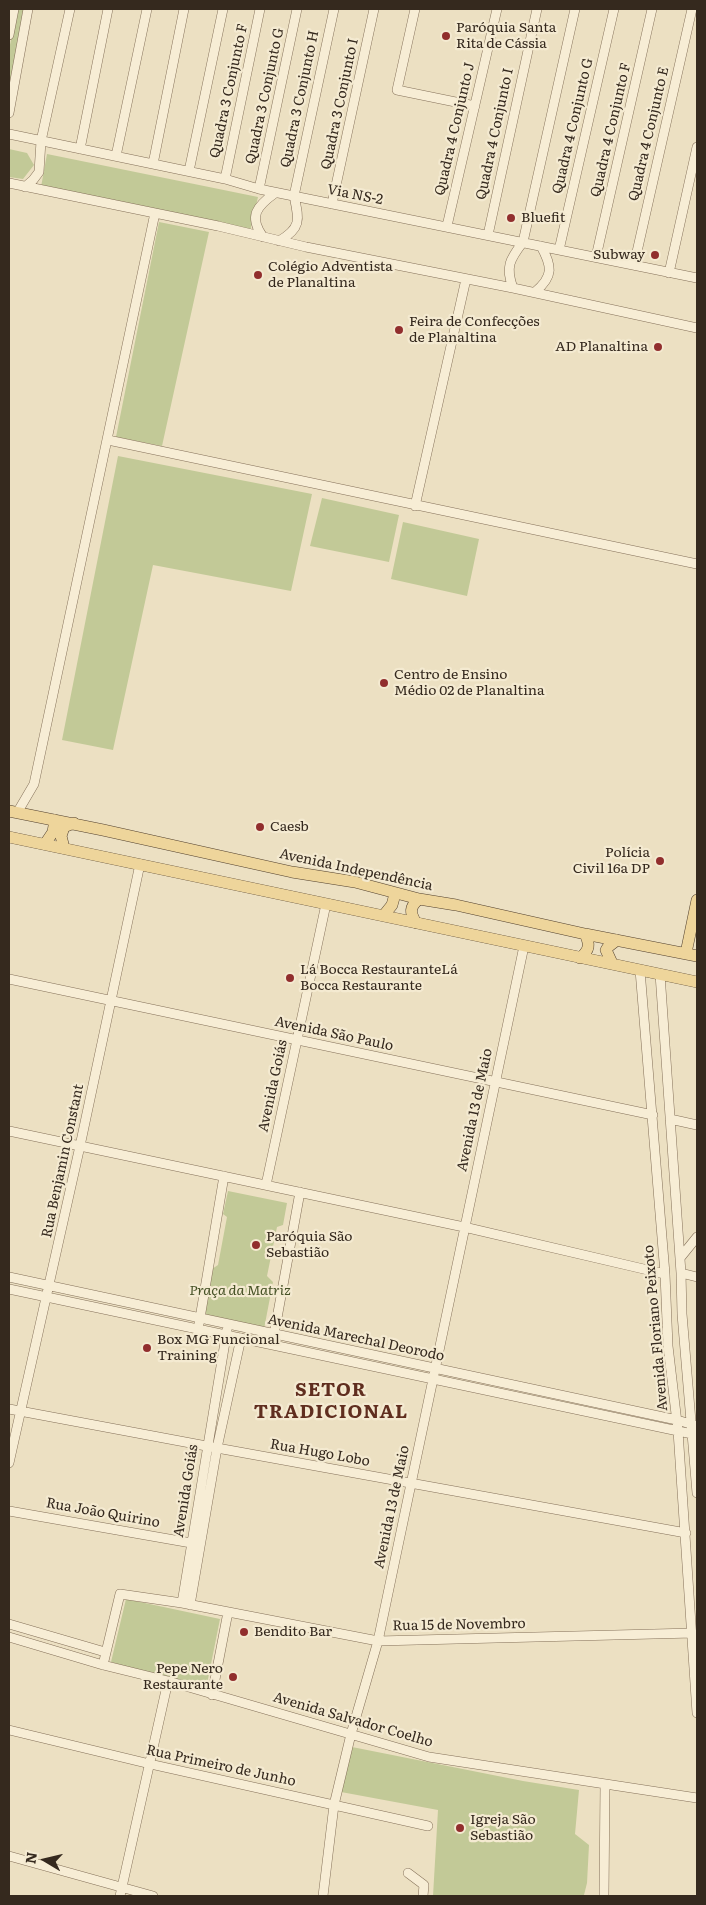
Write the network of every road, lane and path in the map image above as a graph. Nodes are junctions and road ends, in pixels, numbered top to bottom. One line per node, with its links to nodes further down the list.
1 (70, 9): 23 (street)
2 (108, 9): 25 (street)
3 (147, 9): 26 (street)
4 (184, 9): 27 (street)
5 (223, 9): 28 (street)
6 (260, 9): 29 (street, Quadra 3 Conjunto F)
7 (297, 9): 32 (street, Quadra 3 Conjunto G)
8 (334, 9): 34 (street, Quadra 3 Conjunto H)
9 (374, 9): 35 (street, Quadra 3 Conjunto I)
10 (415, 9): 20 (street)
11 (497, 9): 20 (street, Quadra 4 Conjunto J)
12 (536, 9): 38 (street, Quadra 4 Conjunto I)
13 (575, 9): 41 (street)
14 (614, 9): 43 (street, Quadra 4 Conjunto G)
15 (652, 9): 44 (street, Quadra 4 Conjunto F)
16 (692, 9): 45 (street, Quadra 4 Conjunto E)
17 (14, 11): 18 (street); 19 (street)
18 (27, 13): 21 (street)
19 (9, 35)
20 (475, 106): 37 (street, Quadra 4 Conjunto J)
21 (9, 113)
22 (9, 134): 23 (street, Via NS-2)
23 (41, 141): 25 (street, Via NS-2); 31 (street)
24 (697, 147): 46 (street)
25 (80, 149): 26 (street, Via NS-2)
26 (116, 156): 27 (street, Via NS-2)
27 (153, 164): 28 (street, Via NS-2)
28 (189, 172): 29 (street, Via NS-2)
29 (225, 179): 32 (street, Via NS-2)
30 (9, 183): 31 (street)
31 (25, 187): 36 (street)
32 (259, 189): 33 (street, Via NS-2)
33 (275, 192): 34 (street, Via NS-2); 39 (street)
34 (294, 196): 35 (street, Via NS-2); 40 (street)
35 (332, 204): 37 (street, Via NS-2)
36 (155, 213): 39 (street); 52 (street)
37 (447, 226): 38 (street, Via NS-2)
38 (488, 235): 41 (street, Via NS-2)
39 (263, 237): 40 (street)
40 (278, 241): 48 (street)
41 (523, 242): 42 (street, Via NS-2); 49 (street)
42 (541, 246): 43 (street, Via NS-2); 50 (street)
43 (559, 250): 44 (street, Via NS-2)
44 (596, 258): 45 (street, Via NS-2)
45 (634, 265): 46 (street, Via NS-2)
46 (669, 273): 47 (street, Via NS-2)
47 (697, 278)
48 (466, 279): 49 (street); 53 (street)
49 (513, 288): 50 (street)
50 (535, 292): 51 (street)
51 (697, 328)
52 (108, 440): 53 (street); 55 (street)
53 (416, 506): 54 (street)
54 (697, 564)
55 (13, 812): 56 (main road, Avenida Independência)
56 (55, 820): 57 (main road, Avenida Independência); 59 (main road)
57 (74, 823): 60 (main road); 62 (main road, Avenida Independência)
58 (9, 837): 59 (main road)
59 (45, 844): 60 (main road)
60 (64, 848): 61 (main road)
61 (140, 864): 65 (main road); 79 (street, Rua Benjamin Constant)
62 (394, 894): 63 (main road, Avenida Independência); 66 (main road)
63 (419, 899): 68 (main road); 69 (main road, Avenida Independência)
64 (697, 900): 67 (main road)
65 (326, 904): 66 (main road); 80 (street, Avenida Goiás)
66 (384, 915): 68 (main road)
67 (695, 918): 72 (main road)
68 (416, 923): 71 (main road)
69 (584, 934): 70 (main road, Avenida Independência); 73 (main road)
70 (617, 940): 72 (main road, Avenida Independência); 74 (main road)
71 (524, 946): 73 (main road); 83 (street, Avenida 13 de Maio)
72 (692, 955)
73 (580, 958): 74 (main road)
74 (612, 963): 75 (main road)
75 (640, 970): 76 (main road); 81 (street, Avenida Floriano Peixoto)
76 (660, 974): 78 (main road); 82 (street, Avenida Floriano Peixoto)
77 (9, 979): 79 (street, Avenida São Paulo)
78 (697, 982)
79 (112, 1001): 80 (street, Avenida São Paulo); 88 (street, Rua Benjamin Constant)
80 (296, 1040): 83 (street, Avenida São Paulo); 92 (street, Avenida Goiás)
81 (647, 1046): 82 (street); 84 (street, Avenida Floriano Peixoto)
82 (665, 1046): 85 (street, Avenida Floriano Peixoto)
83 (495, 1083): 84 (street, Avenida São Paulo); 96 (street, Avenida 13 de Maio)
84 (653, 1115): 90 (street, Avenida Floriano Peixoto)
85 (670, 1119): 86 (street); 89 (street, Avenida Floriano Peixoto)
86 (697, 1125)
87 (9, 1131): 88 (street)
88 (80, 1146): 91 (street); 103 (street, Rua Benjamin Constant)
89 (674, 1172): 90 (street); 94 (street, Avenida Floriano Peixoto)
90 (658, 1174): 95 (street, Avenida Floriano Peixoto)
91 (224, 1176): 92 (street); 108 (street)
92 (266, 1185): 93 (street)
93 (300, 1192): 96 (street); 111 (street)
94 (676, 1198): 95 (street); 98 (street, Avenida Floriano Peixoto)
95 (659, 1200): 100 (street, Avenida Floriano Peixoto)
96 (464, 1227): 100 (street); 117 (street, Avenida 13 de Maio)
97 (697, 1237): 98 (street)
98 (680, 1258): 99 (street, Avenida Floriano Peixoto)
99 (681, 1273): 102 (street); 107 (street, Avenida Floriano Peixoto)
100 (665, 1274): 106 (street, Avenida Floriano Peixoto)
101 (9, 1277): 103 (street, Avenida Marechal Deorodo)
102 (697, 1277)
103 (50, 1286): 105 (street, Rua Benjamin Constant); 108 (street, Avenida Marechal Deorodo)
104 (9, 1289): 105 (street, Avenida Marechal Deorodo)
105 (47, 1297): 110 (street, Avenida Marechal Deorodo); 120 (street, Rua Benjamin Constant)
106 (666, 1312): 107 (street); 116 (street, Avenida Floriano Peixoto)
107 (682, 1314): 114 (street, Avenida Floriano Peixoto)
108 (200, 1318): 109 (street, Avenida Marechal Deorodo); 110 (street)
109 (228, 1324): 111 (street, Avenida Marechal Deorodo); 112 (street, Avenida Goiás)
110 (198, 1330): 112 (street, Avenida Marechal Deorodo)
111 (274, 1334): 115 (street); 117 (street, Avenida Marechal Deorodo)
112 (226, 1336): 113 (street, Avenida Marechal Deorodo); 124 (street, Avenida Goiás)
113 (240, 1338): 115 (street, Avenida Marechal Deorodo); 124 (street, Avenida Goiás)
114 (684, 1344): 116 (street); 122 (street, Avenida Floriano Peixoto)
115 (272, 1346): 118 (street, Avenida Marechal Deorodo)
116 (668, 1346): 121 (street, Avenida Floriano Peixoto)
117 (434, 1369): 118 (street, Avenida 13 de Maio); 121 (street, Avenida Marechal Deorodo)
118 (432, 1380): 123 (street, Avenida Marechal Deorodo); 126 (street, Avenida 13 de Maio)
119 (9, 1409): 120 (street, Rua Hugo Lobo)
120 (21, 1411): 124 (street, Rua Hugo Lobo); 125 (street, Rua Benjamin Constant)
121 (677, 1420): 122 (street, Avenida Marechal Deorodo); 123 (street, Avenida Floriano Peixoto)
122 (695, 1430): 123 (street, Avenida Marechal Deorodo); 127 (street, Avenida Floriano Peixoto)
123 (678, 1431): 129 (street, Avenida Floriano Peixoto)
124 (212, 1447): 126 (street, Rua Hugo Lobo); 130 (street, Avenida Goiás)
125 (9, 1463)
126 (411, 1482): 129 (street, Rua Hugo Lobo); 138 (street, Avenida 13 de Maio)
127 (697, 1493)
128 (9, 1510): 130 (street, Rua João Quirino)
129 (686, 1532): 131 (street, Avenida Floriano Peixoto)
130 (196, 1543): 133 (street, Avenida Goiás)
131 (693, 1574): 132 (street, Avenida Floriano Peixoto)
132 (694, 1596): 136 (street, Avenida Floriano Peixoto)
133 (186, 1604): 134 (street, Rua 15 de Novembro); 139 (street, Rua 15 de Novembro)
134 (228, 1612): 138 (street, Rua 15 de Novembro); 144 (street)
135 (9, 1624): 139 (street)
136 (693, 1633): 138 (street, Rua 15 de Novembro); 141 (street, Avenida Floriano Peixoto)
137 (9, 1637): 140 (street, Avenida Salvador Coelho)
138 (378, 1641): 147 (street, Avenida 13 de Maio)
139 (105, 1652): 140 (street)
140 (103, 1665): 142 (street, Avenida Salvador Coelho)
141 (695, 1668): 143 (street, Avenida Floriano Peixoto)
142 (168, 1681): 144 (street, Avenida Salvador Coelho); 148 (street)
143 (696, 1692): 145 (street, Avenida Floriano Peixoto)
144 (212, 1695): 147 (street, Avenida Salvador Coelho)
145 (697, 1713)
146 (9, 1730): 148 (street, Rua Primeiro de Junho)
147 (351, 1734): 149 (street, Avenida Salvador Coelho); 151 (street, Avenida 13 de Maio)
148 (150, 1764): 151 (street, Rua Primeiro de Junho); 155 (street)
149 (605, 1784): 150 (street, Avenida Salvador Coelho); 159 (street)
150 (697, 1798)
151 (334, 1804): 152 (street, Rua Primeiro de Junho); 157 (street, Avenida 13 de Maio)
152 (428, 1826)
153 (9, 1856): 155 (street)
154 (408, 1873): 158 (street)
155 (121, 1892): 156 (street)
156 (153, 1896)
157 (323, 1896)
158 (423, 1896)
159 (604, 1896)

